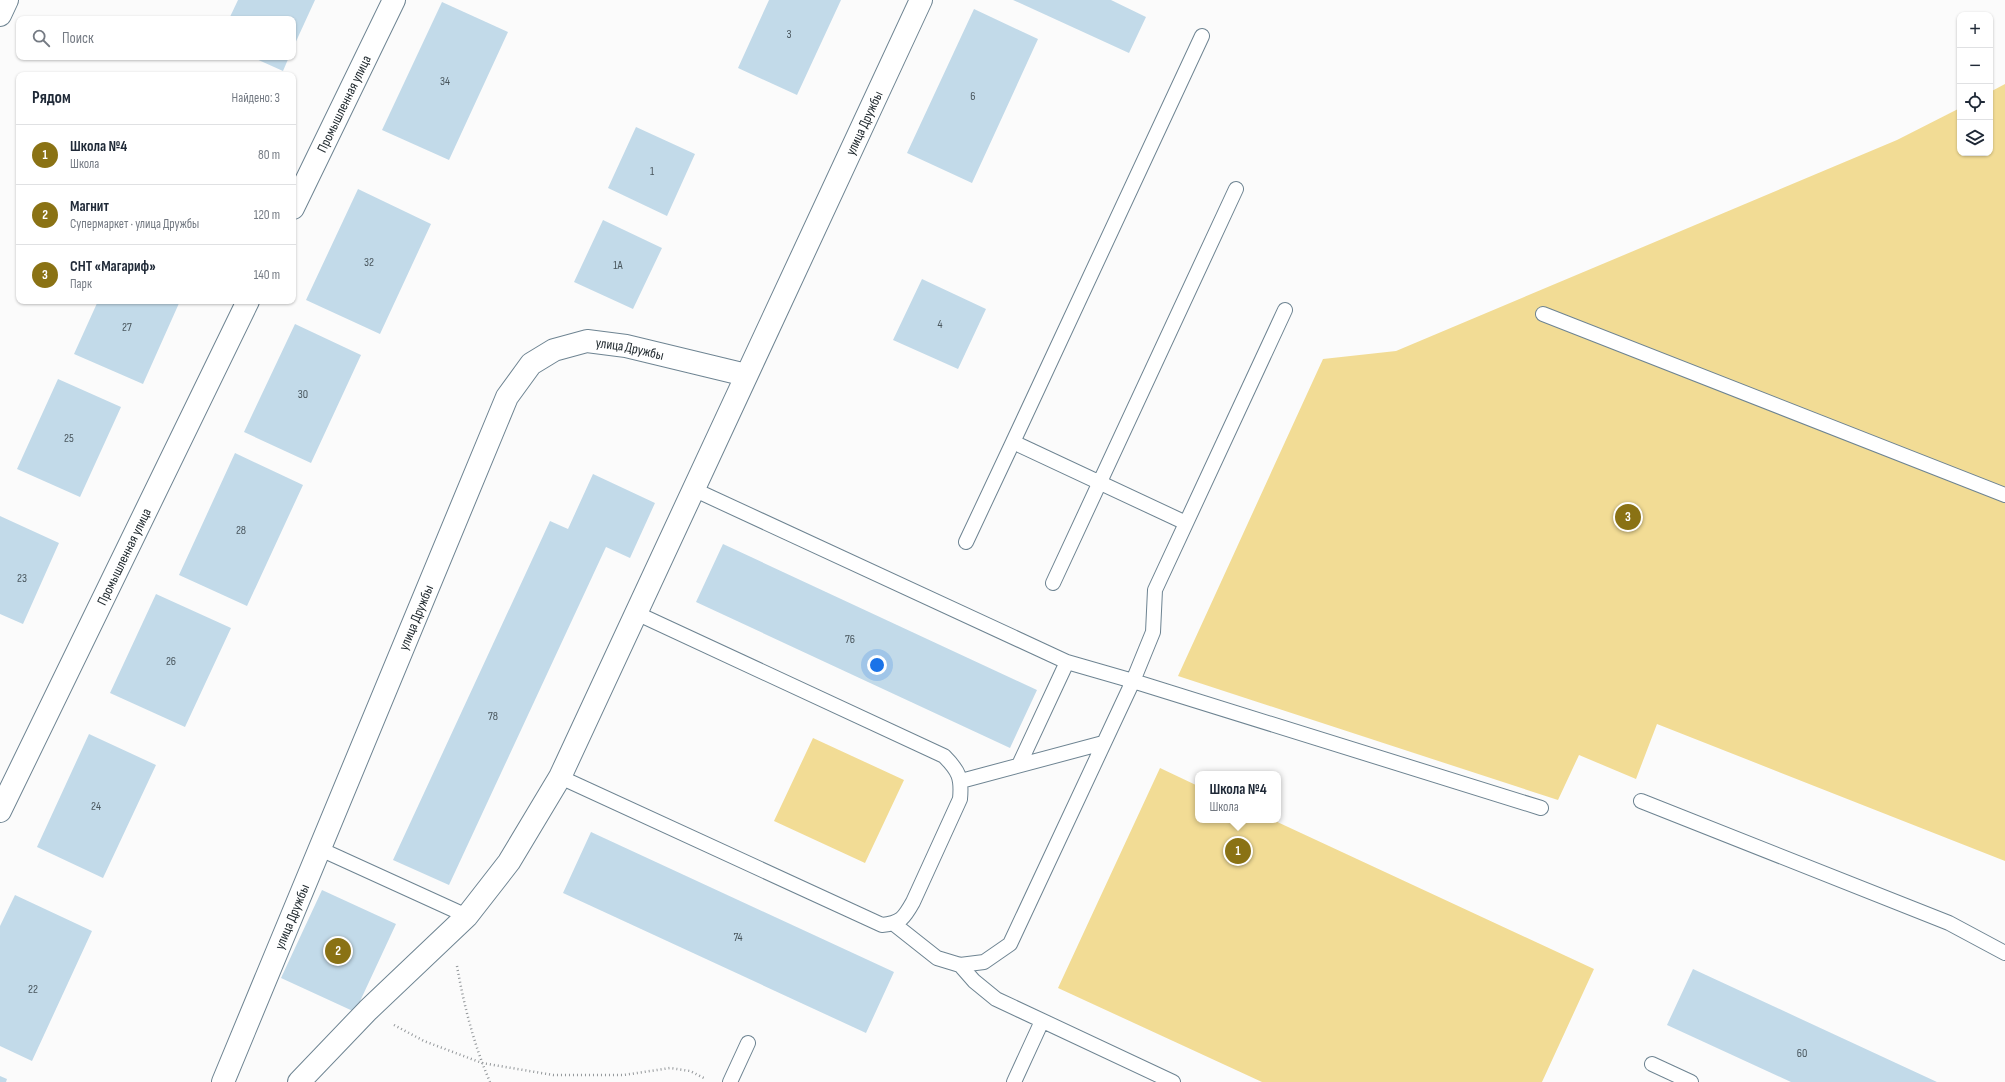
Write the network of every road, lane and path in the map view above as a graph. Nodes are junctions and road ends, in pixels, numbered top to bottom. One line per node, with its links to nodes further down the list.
1 (7, 0): 4 (street)
2 (394, 0): 7 (street, Промышленная улица)
3 (920, 0): 11 (street, улица Дружбы)
4 (0, 15)
5 (1202, 36): 12 (lane)
6 (1236, 189): 13 (lane)
7 (296, 202)
8 (247, 304): 28 (street, Промышленная улица)
9 (1285, 310): 16 (lane)
10 (1543, 314): 15 (lane)
11 (746, 375): 14 (street, улица Дружбы); 29 (street, улица Дружбы)
12 (1013, 442): 13 (lane); 17 (lane)
13 (1100, 482): 16 (lane); 18 (lane)
14 (693, 489): 19 (street, улица Дружбы); 20 (lane)
15 (2005, 495)
16 (1186, 522): 21 (lane)
17 (966, 542)
18 (1053, 583)
19 (636, 613): 24 (street, улица Дружбы); 25 (lane)
20 (1067, 662): 21 (lane); 23 (lane)
21 (1132, 681): 22 (lane); 27 (lane)
22 (1103, 743): 23 (lane); 34 (lane)
23 (1019, 766): 25 (lane)
24 (560, 777): 30 (street, улица Дружбы); 31 (lane)
25 (961, 781): 31 (lane)
26 (1641, 801): 33 (lane)
27 (1541, 808)
28 (0, 811)
29 (320, 848): 30 (lane); 41 (street, улица Дружбы)
30 (467, 916): 32 (street, улица Дружбы)
31 (894, 924): 34 (lane)
32 (451, 932): 35 (street, улица Дружбы); 38 (path)
33 (2005, 953)
34 (960, 965): 36 (lane)
35 (368, 1010): 38 (path); 42 (street, улица Дружбы)
36 (1042, 1021): 45 (lane); 46 (lane)
37 (748, 1043): 44 (lane)
38 (482, 1063): 40 (path); 43 (path)
39 (1652, 1064): 47 (lane)
40 (708, 1079)
41 (223, 1082)
42 (299, 1082)
43 (490, 1082)
44 (730, 1082)
45 (1014, 1082)
46 (1173, 1082)
47 (1691, 1082)

